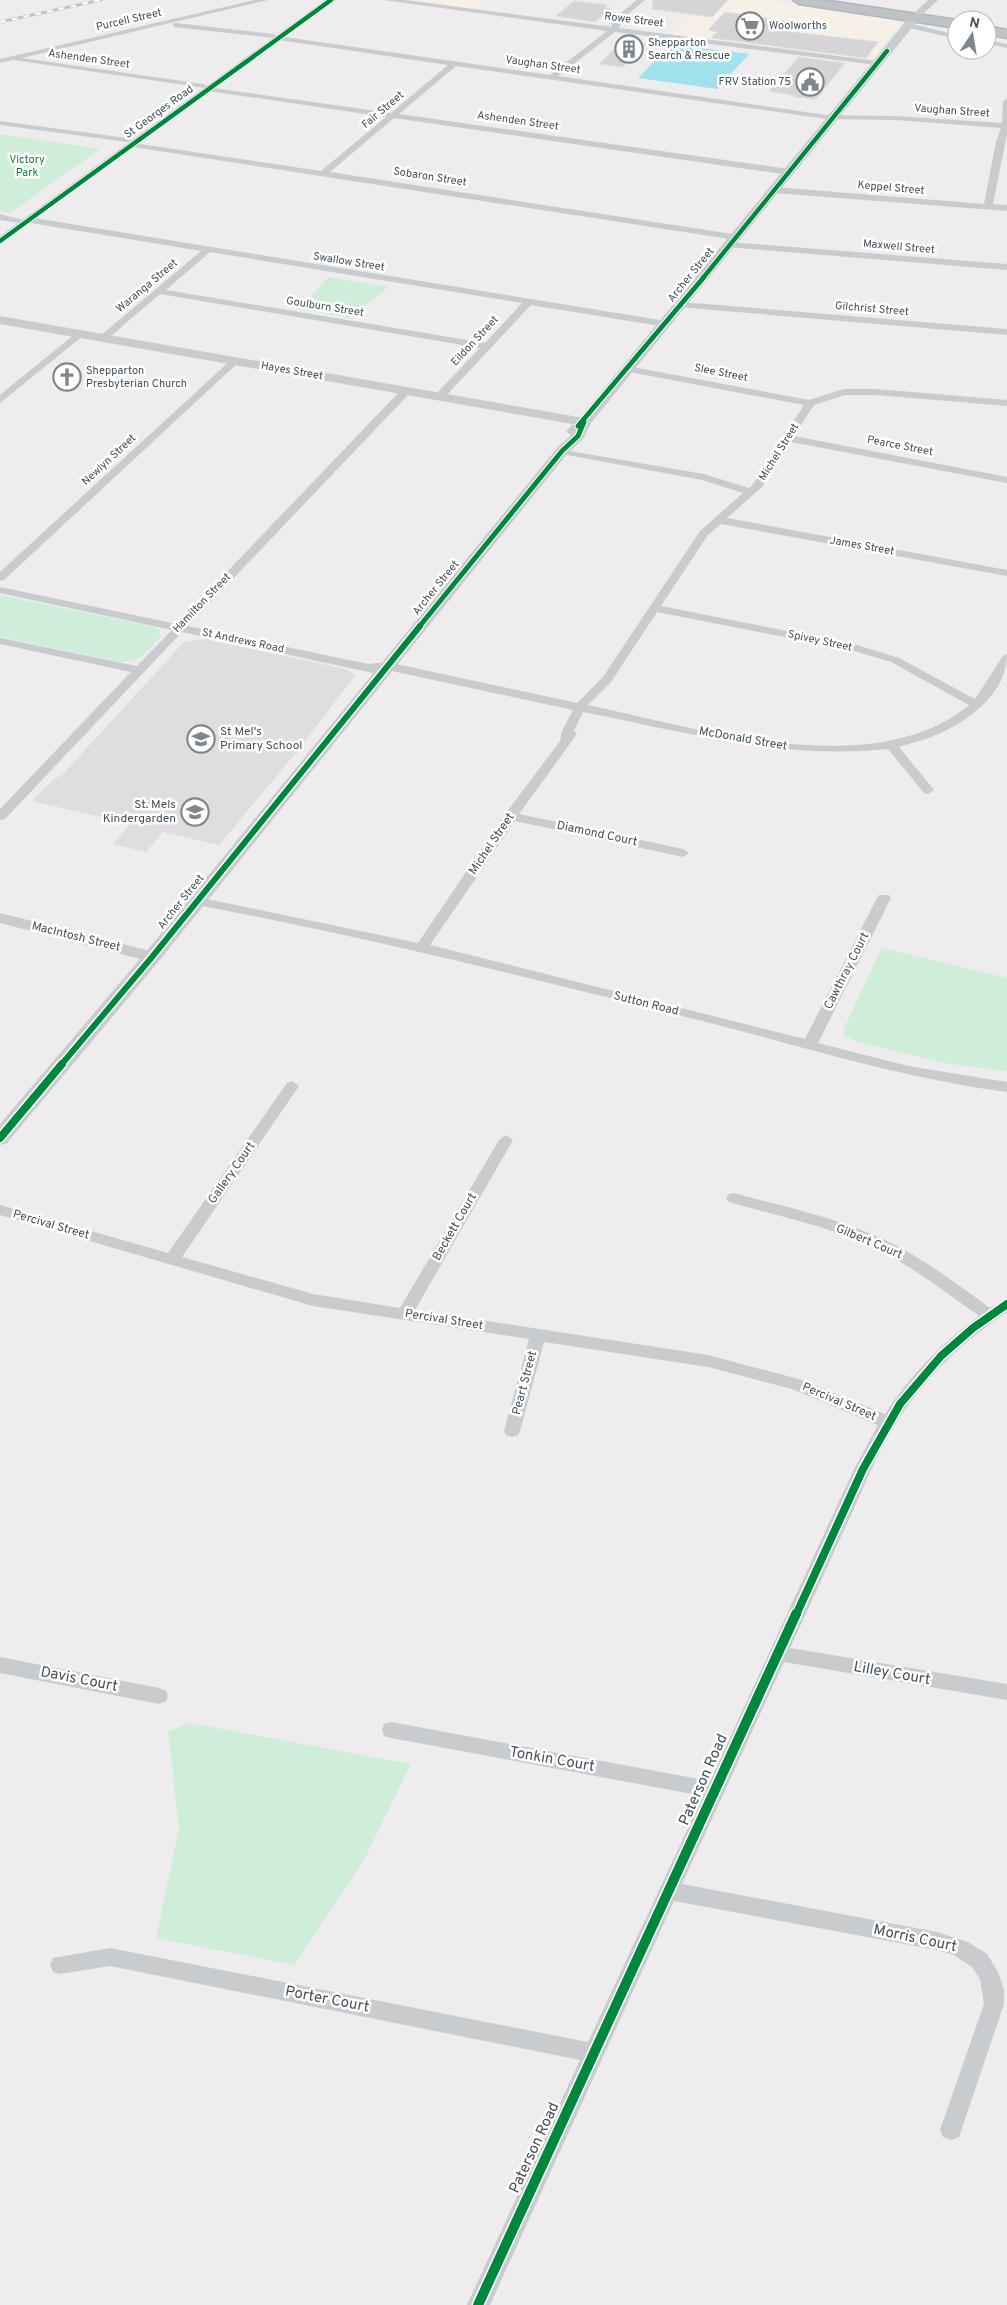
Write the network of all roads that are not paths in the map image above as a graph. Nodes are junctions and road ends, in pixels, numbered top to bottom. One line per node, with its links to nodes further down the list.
1 (264, 0): 12 (street, Purcell Street)
2 (322, 0): 15 (street, St Georges Road)
3 (331, 0): 15 (street, St Georges Road)
4 (388, 0): 13 (street, Rowe Street)
5 (641, 0): 13 (street)
6 (799, 0): 9 (highway)
7 (838, 0): 9 (highway)
8 (933, 0): 9 (street, Archer Street)
9 (914, 16): 10 (highway); 11 (highway); 14 (street); 18 (main road, Archer Street)
10 (947, 18)
11 (947, 22)
12 (164, 23): 15 (street, Vaughan Street); 16 (street, Purcell Street)
13 (610, 28): 17 (street); 18 (street, Rowe Street)
14 (947, 35)
15 (274, 38): 19 (street, Vaughan Street); 22 (street, St Georges Road)
16 (4, 60): 22 (street, Ashenden Street)
17 (573, 62): 20 (street); 21 (street)
18 (877, 63): 25 (main road, Archer Street)
19 (454, 64): 20 (street, Vaughan Street); 24 (street, Fair Street)
20 (552, 77): 21 (street, Vaughan Street)
21 (561, 78): 25 (street, Vaughan Street)
22 (206, 87): 24 (street, Ashenden Street); 28 (street, St Georges Road)
23 (1006, 105): 27 (street)
24 (394, 115): 29 (street, Fair Street); 30 (street, Ashenden Street)
25 (835, 115): 27 (street, Vaughan Street); 30 (main road, Archer Street)
26 (0, 123): 28 (street, Sobaron Street)
27 (1004, 126): 32 (street)
28 (130, 143): 29 (street, Sobaron Street); 35 (street, St Georges Road)
29 (326, 172): 37 (street, Sobaron Street)
30 (789, 172): 31 (main road, Archer Street)
31 (774, 190): 32 (street, Keppel Street); 37 (main road, Archer Street)
32 (988, 207): 33 (street, Keppel Street)
33 (1007, 208)
34 (0, 217): 35 (street, Swallow Street)
35 (24, 220): 36 (street, St Georges Road); 38 (street, Swallow Street)
36 (1, 238)
37 (734, 239): 39 (street, Maxwell Street); 42 (main road, Archer Street)
38 (207, 250): 40 (street, Waranga Street); 41 (street, Swallow Street)
39 (1007, 267)
40 (158, 292): 47 (street, Waranga Street); 48 (street, Goulburn Street)
41 (528, 302): 44 (street, Swallow Street); 48 (street, Eildon Street)
42 (683, 302): 44 (main road, Archer Street); 45 (street, Gilchrist Street)
43 (0, 320): 46 (street, Hayes Street)
44 (666, 324): 50 (main road, Archer Street)
45 (1007, 332)
46 (79, 335): 47 (street, Hayes Street); 53 (street)
47 (102, 339): 49 (street, Hayes Street)
48 (488, 346): 52 (street, Eildon Street)
49 (234, 361): 51 (street, Hayes Street); 65 (street, Newlyn Street)
50 (627, 368): 54 (street, Slee Street); 56 (main road, Archer Street)
51 (405, 392): 52 (street, Hayes Street); 68 (street, Hamilton Street)
52 (439, 397): 56 (street, Hayes Street)
53 (0, 400)
54 (810, 402): 55 (street); 57 (street, Michel Street)
55 (1007, 403)
56 (584, 422): 58 (main road, Archer Street)
57 (788, 438): 60 (street, Pearce Street); 61 (street, Michel Street)
58 (562, 451): 59 (street); 71 (main road, Archer Street)
59 (691, 474): 61 (street); 62 (street)
60 (1007, 480)
61 (751, 492): 62 (street, Michel Street)
62 (740, 502): 63 (street, Michel Street)
63 (718, 520): 64 (street, James Street); 67 (street, Michel Street)
64 (1007, 573)
65 (0, 578)
66 (0, 590): 68 (street, St Andrews Road)
67 (653, 608): 73 (street, Spivey Street); 74 (street, Michel Street)
68 (178, 627): 71 (street, St Andrews Road); 72 (street, Hamilton Street)
69 (0, 641): 72 (street)
70 (1007, 658): 73 (street, McDonald Street)
71 (379, 668): 74 (street, McDonald Street); 80 (main road, Archer Street)
72 (138, 670): 77 (street, Hamilton Street)
73 (978, 705): 75 (street, McDonald Street)
74 (586, 708): 75 (street, McDonald Street); 78 (street, Michel Street)
75 (890, 744): 76 (street)
76 (928, 790)
77 (0, 816)
78 (512, 816): 79 (street, Diamond Court); 83 (street, Michel Street)
79 (683, 853)
80 (201, 895): 83 (street, Sutton Road); 84 (main road, Archer Street)
81 (884, 898): 85 (street, Cawthray Court)
82 (0, 918): 84 (street, MacIntosh Street)
83 (422, 948): 85 (street, Sutton Road)
84 (152, 956): 88 (main road, Archer Street)
85 (810, 1044): 87 (street, Sutton Road)
86 (292, 1086): 92 (street, Gallery Court)
87 (1007, 1087)
88 (0, 1138)
89 (506, 1140): 94 (street, Beckett Court)
90 (734, 1198): 95 (street, Gilbert Court)
91 (0, 1210): 92 (street, Percival Street)
92 (171, 1260): 94 (street, Percival Street)
93 (1007, 1304): 95 (street, Paterson Road)
94 (405, 1313): 96 (street, Percival Street)
95 (989, 1316): 97 (street, Paterson Road)
96 (538, 1334): 97 (street, Percival Street); 98 (street, Peart Street)
97 (888, 1422): 99 (street, Paterson Road)
98 (512, 1431)
99 (778, 1653): 101 (street, Lilley Court); 104 (street, Paterson Road)
100 (0, 1664): 102 (street, Davis Court)
101 (1007, 1692)
102 (159, 1696)
103 (391, 1730): 104 (street, Tonkin Court)
104 (714, 1790): 105 (street, Paterson Road)
105 (670, 1891): 107 (street, Paterson Road); 108 (street, Morris Court)
106 (60, 1965): 107 (street, Porter Court)
107 (593, 2053): 109 (street, Paterson Road)
108 (951, 2130)
109 (478, 2305)

